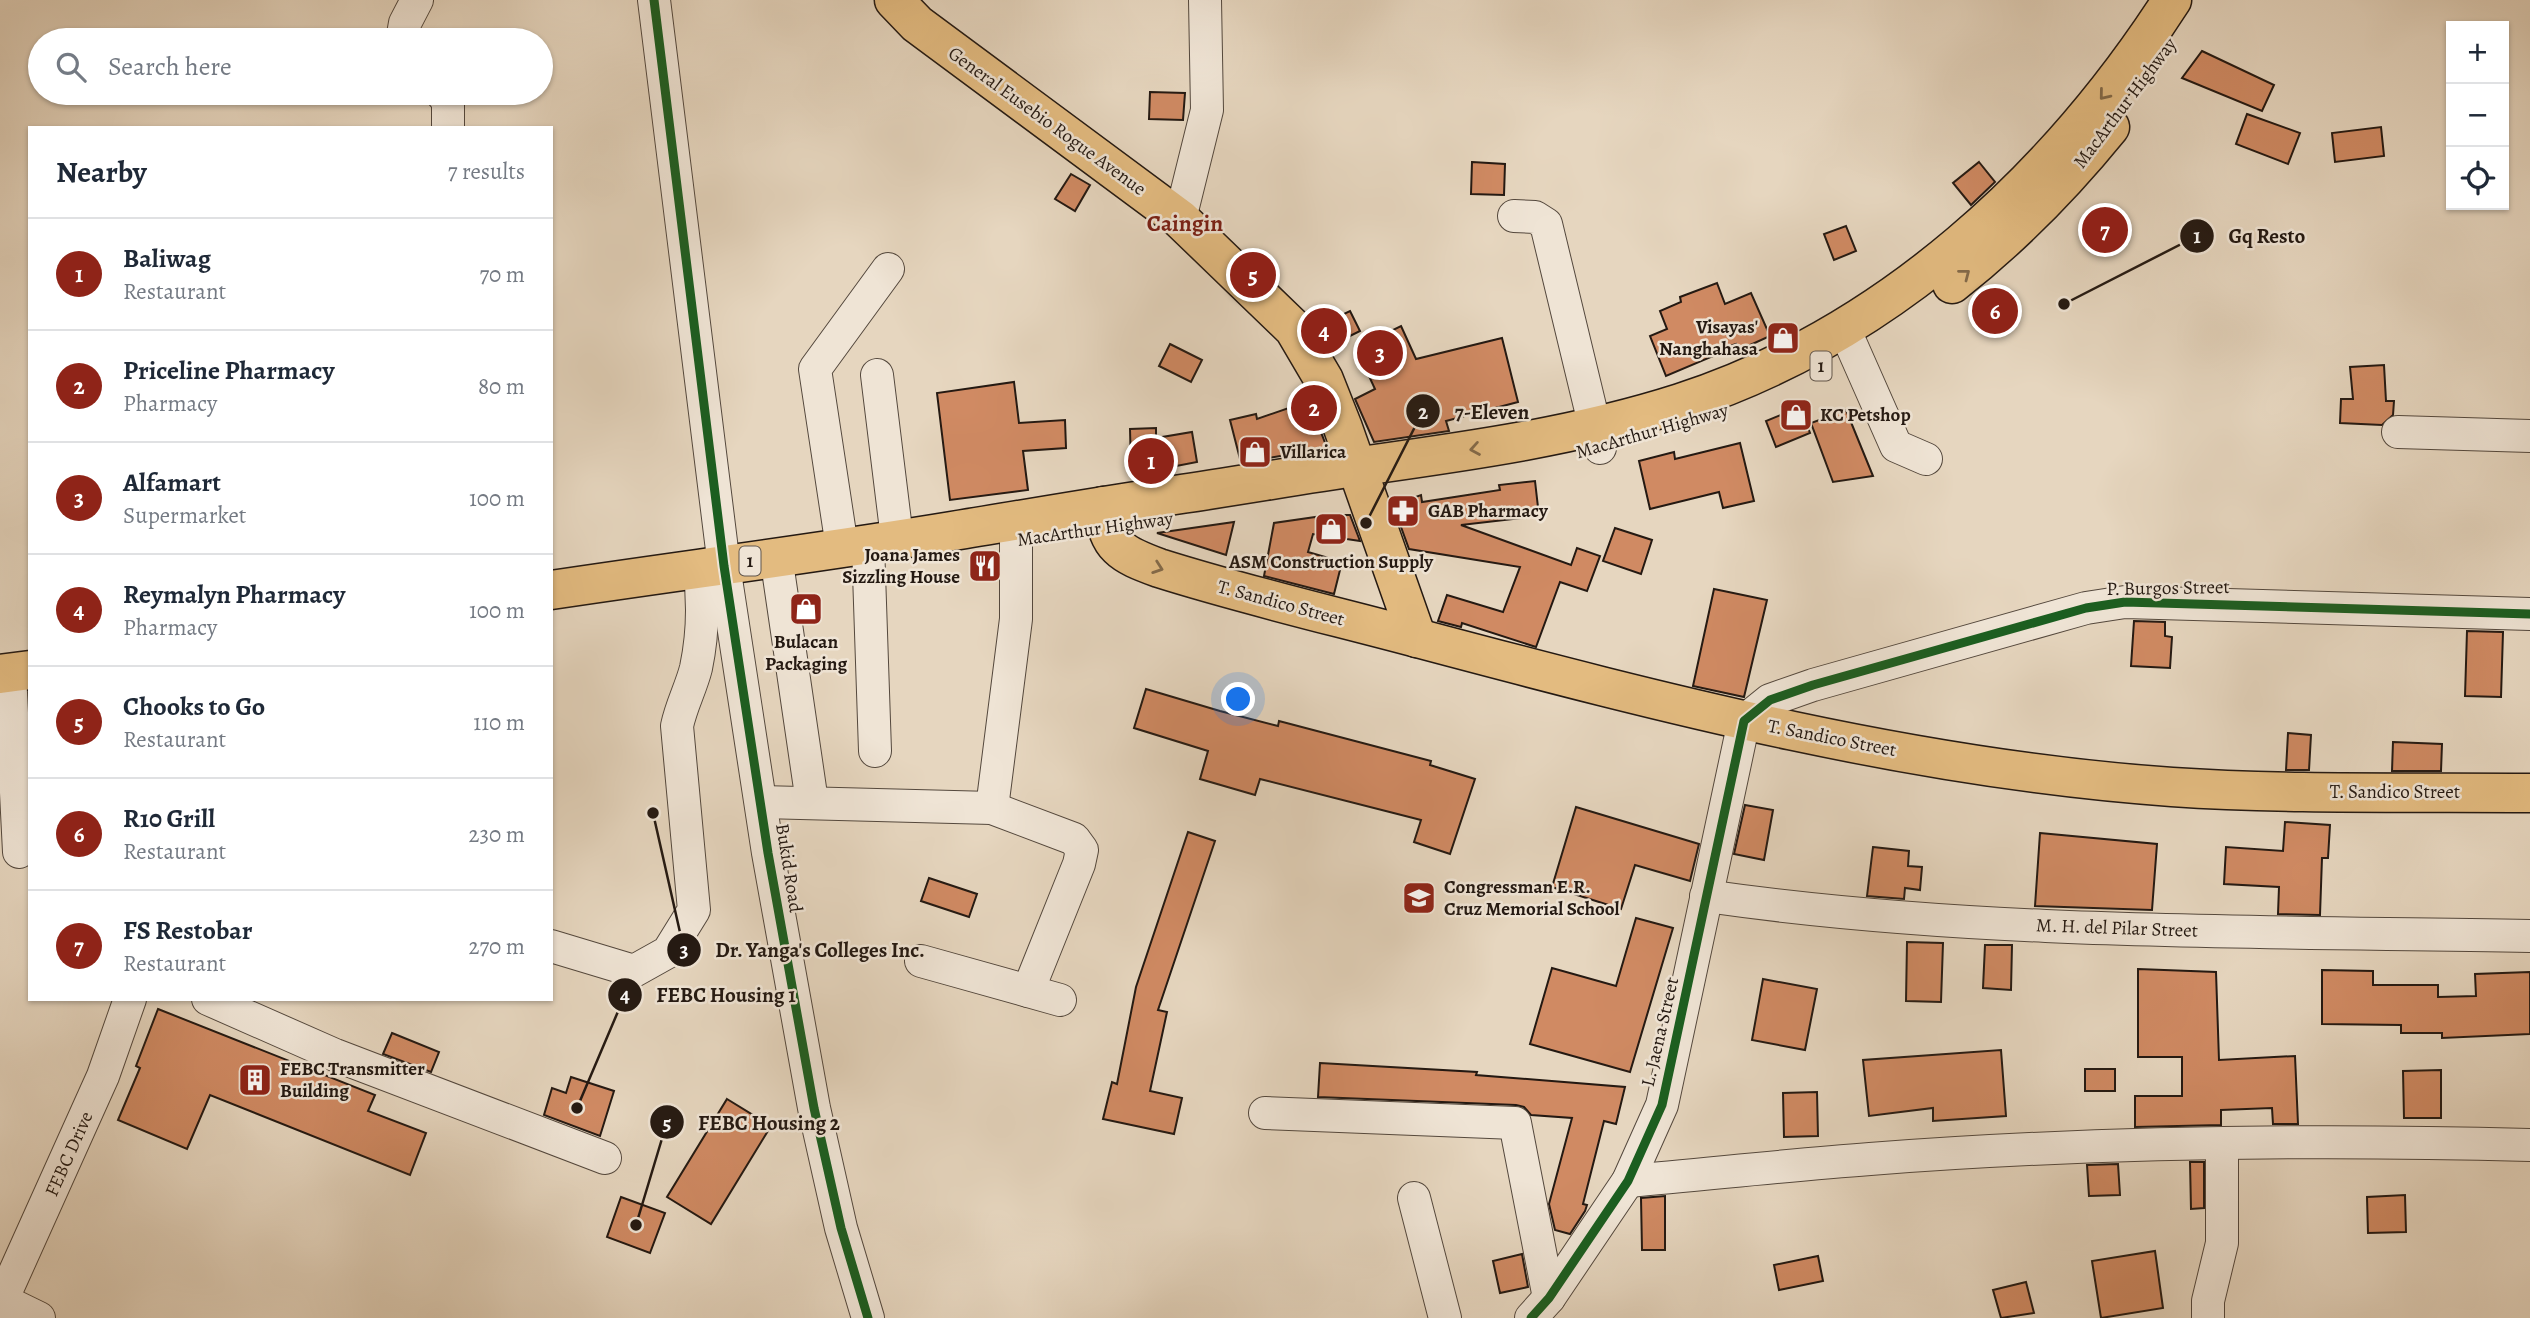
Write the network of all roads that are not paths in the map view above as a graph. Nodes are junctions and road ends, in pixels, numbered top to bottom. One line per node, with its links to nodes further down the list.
1 (416, 0): 7 (street)
2 (654, 0): 25 (street)
3 (894, 0): 11 (main road, General Eusebio Rogue Avenue)
4 (1205, 0): 11 (street)
5 (2172, 0): 13 (main road, MacArthur Highway / 1, one-way to 13)
6 (2200, 0): 13 (main road, MacArthur Highway / 1, one-way to 6)
7 (404, 28)
8 (448, 105): 9 (street)
9 (448, 126)
10 (1514, 216): 17 (street)
11 (1180, 219): 19 (main road, General Eusebio Rogue Avenue)
12 (888, 269): 23 (street)
13 (1848, 337): 17 (main road, MacArthur Highway / 1); 18 (street)
14 (877, 375): 23 (street)
15 (2398, 432): 16 (street)
16 (2530, 436)
17 (1597, 438): 19 (main road, MacArthur Highway / 1)
18 (1926, 459)
19 (1362, 479): 20 (main road, MacArthur Highway / 1); 28 (main road, General Eusebio Rogue Avenue)
20 (1105, 517): 21 (main road, MacArthur Highway / 1); 22 (main road, MacArthur Highway / 1); 28 (main road, T. Sandico Street, one-way to 28)
21 (948, 532): 22 (main road, MacArthur Highway / 1); 23 (main road, MacArthur Highway / 1)
22 (1016, 542): 35 (street)
23 (869, 543): 24 (main road, MacArthur Highway / 1); 31 (street)
24 (776, 555): 25 (main road, MacArthur Highway / 1); 34 (street)
25 (717, 573): 26 (main road, MacArthur Highway / 1); 33 (street, Bukid Road); 39 (street)
26 (553, 590)
27 (2530, 614): 30 (street, P. Burgos Street)
28 (1417, 638): 30 (main road, T. Sandico Street)
29 (13, 672): 36 (street)
30 (1744, 721): 32 (main road, T. Sandico Street); 37 (street, L. Jaena Street)
31 (875, 751)
32 (2530, 793)
33 (761, 802): 34 (street); 54 (street, Bukid Road)
34 (812, 802): 35 (street)
35 (992, 808): 41 (street)
36 (19, 852)
37 (1706, 896): 38 (street, M. H. del Pilar Street); 49 (street, L. Jaena Street)
38 (2530, 936)
39 (553, 947)
40 (921, 961): 41 (street)
41 (1028, 991): 42 (street)
42 (1060, 1000)
43 (129, 1001): 51 (street, FEBC Drive)
44 (213, 1001): 48 (street)
45 (1265, 1113): 52 (street)
46 (2222, 1144): 47 (street); 49 (street); 56 (street)
47 (2530, 1145)
48 (605, 1158)
49 (1628, 1181): 52 (street, L. Jaena Street)
50 (1414, 1198): 55 (street)
51 (1, 1302): 53 (street)
52 (1540, 1308)
53 (40, 1318)
54 (868, 1318)
55 (1445, 1318)
56 (2207, 1318)

